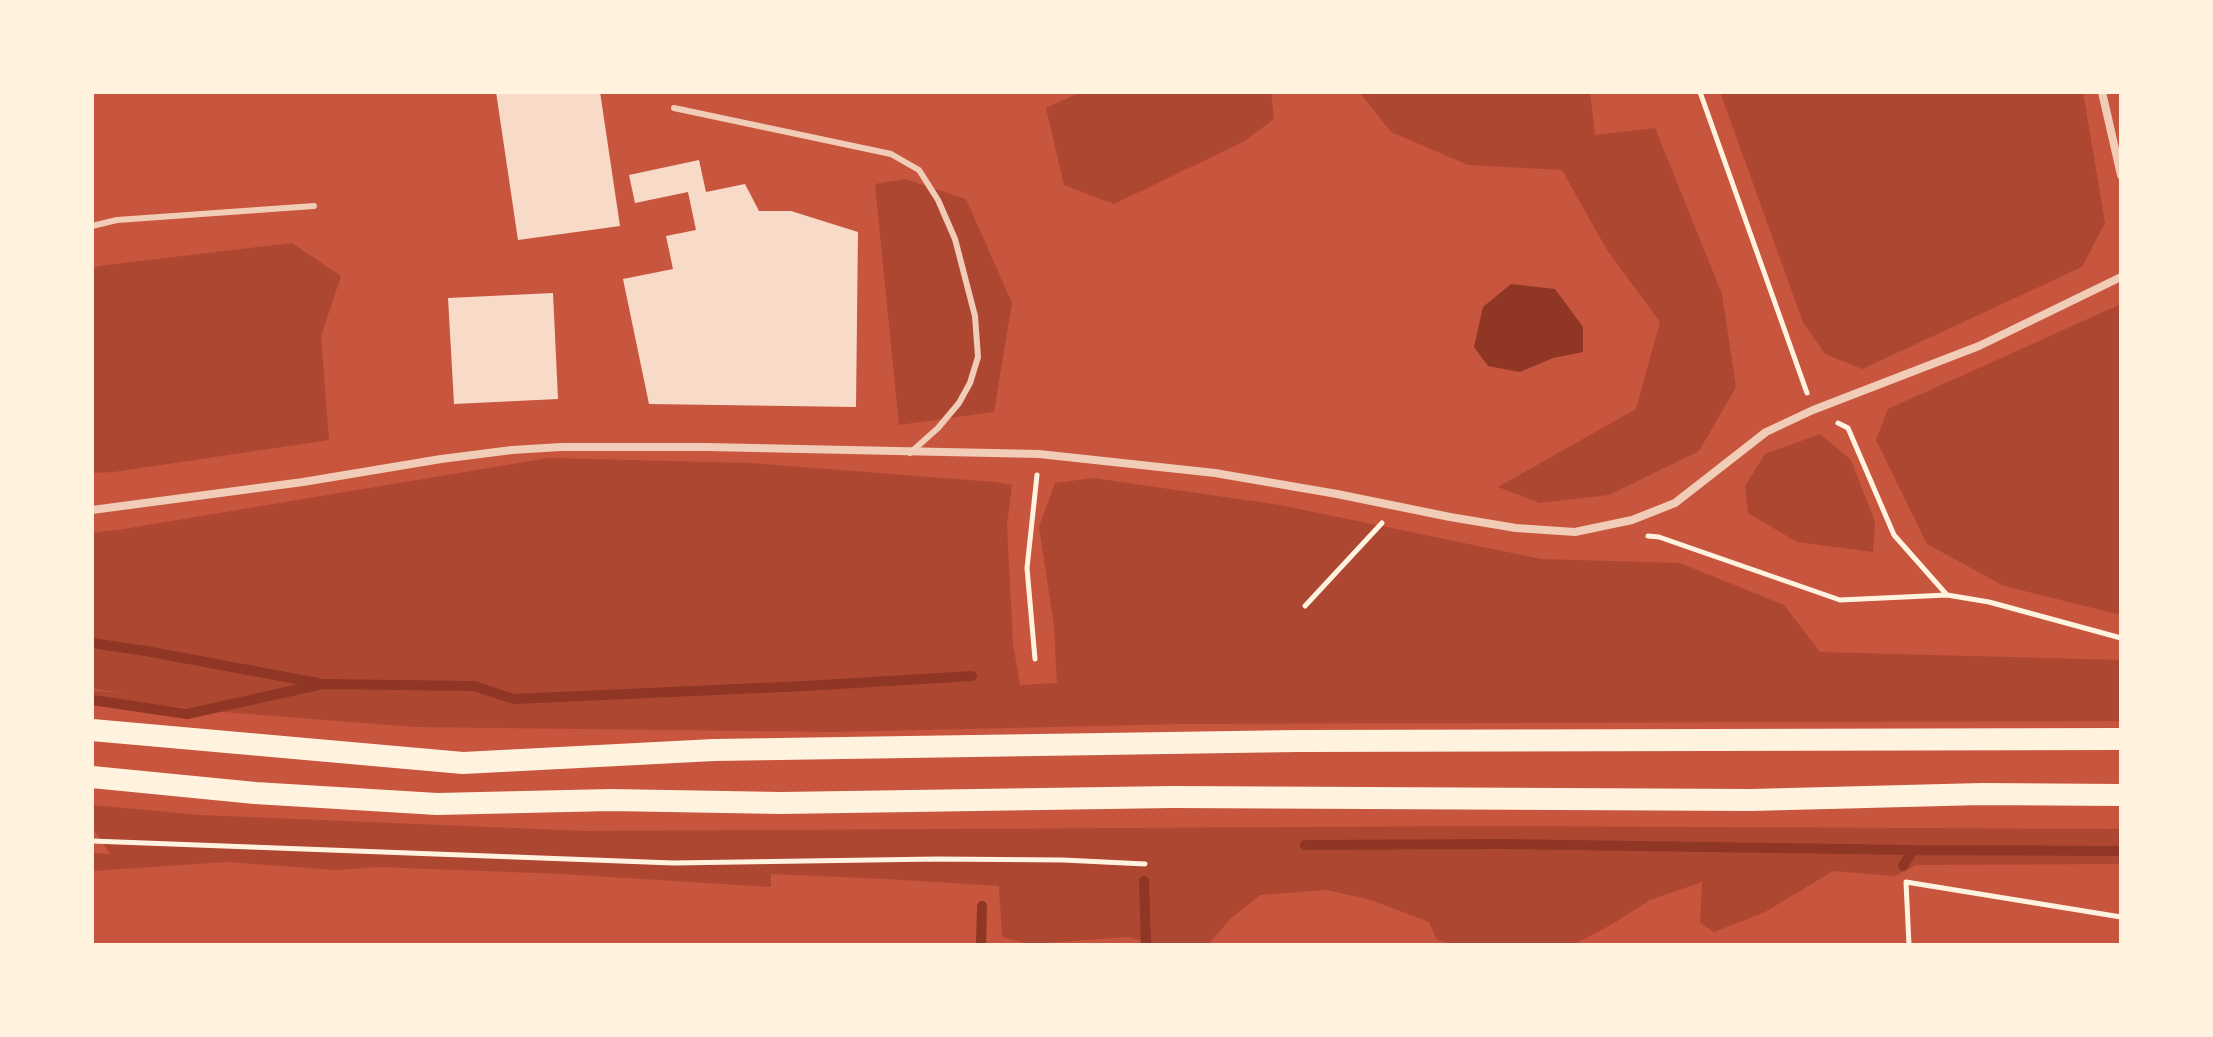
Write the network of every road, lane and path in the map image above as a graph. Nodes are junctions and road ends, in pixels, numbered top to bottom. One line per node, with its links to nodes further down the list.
1 (1700, 92): 8 (path)
2 (2102, 92): 4 (street)
3 (674, 108): 9 (lane)
4 (2121, 175)
5 (314, 206): 6 (lane)
6 (92, 226)
7 (2121, 277): 8 (street)
8 (1813, 410): 11 (street); 14 (path)
9 (910, 453): 10 (street); 12 (street)
10 (1039, 454): 11 (street); 17 (path)
11 (1396, 508): 15 (path)
12 (92, 510)
13 (1645, 536): 14 (path)
14 (1947, 595): 16 (path)
15 (1305, 606)
16 (2121, 638)
17 (1035, 659)
18 (92, 730): 19 (highway)
19 (2121, 739)
20 (92, 777): 21 (highway)
21 (2121, 795)
22 (92, 841): 23 (path)
23 (1145, 864)
24 (2121, 917): 25 (path)
25 (1909, 945)

